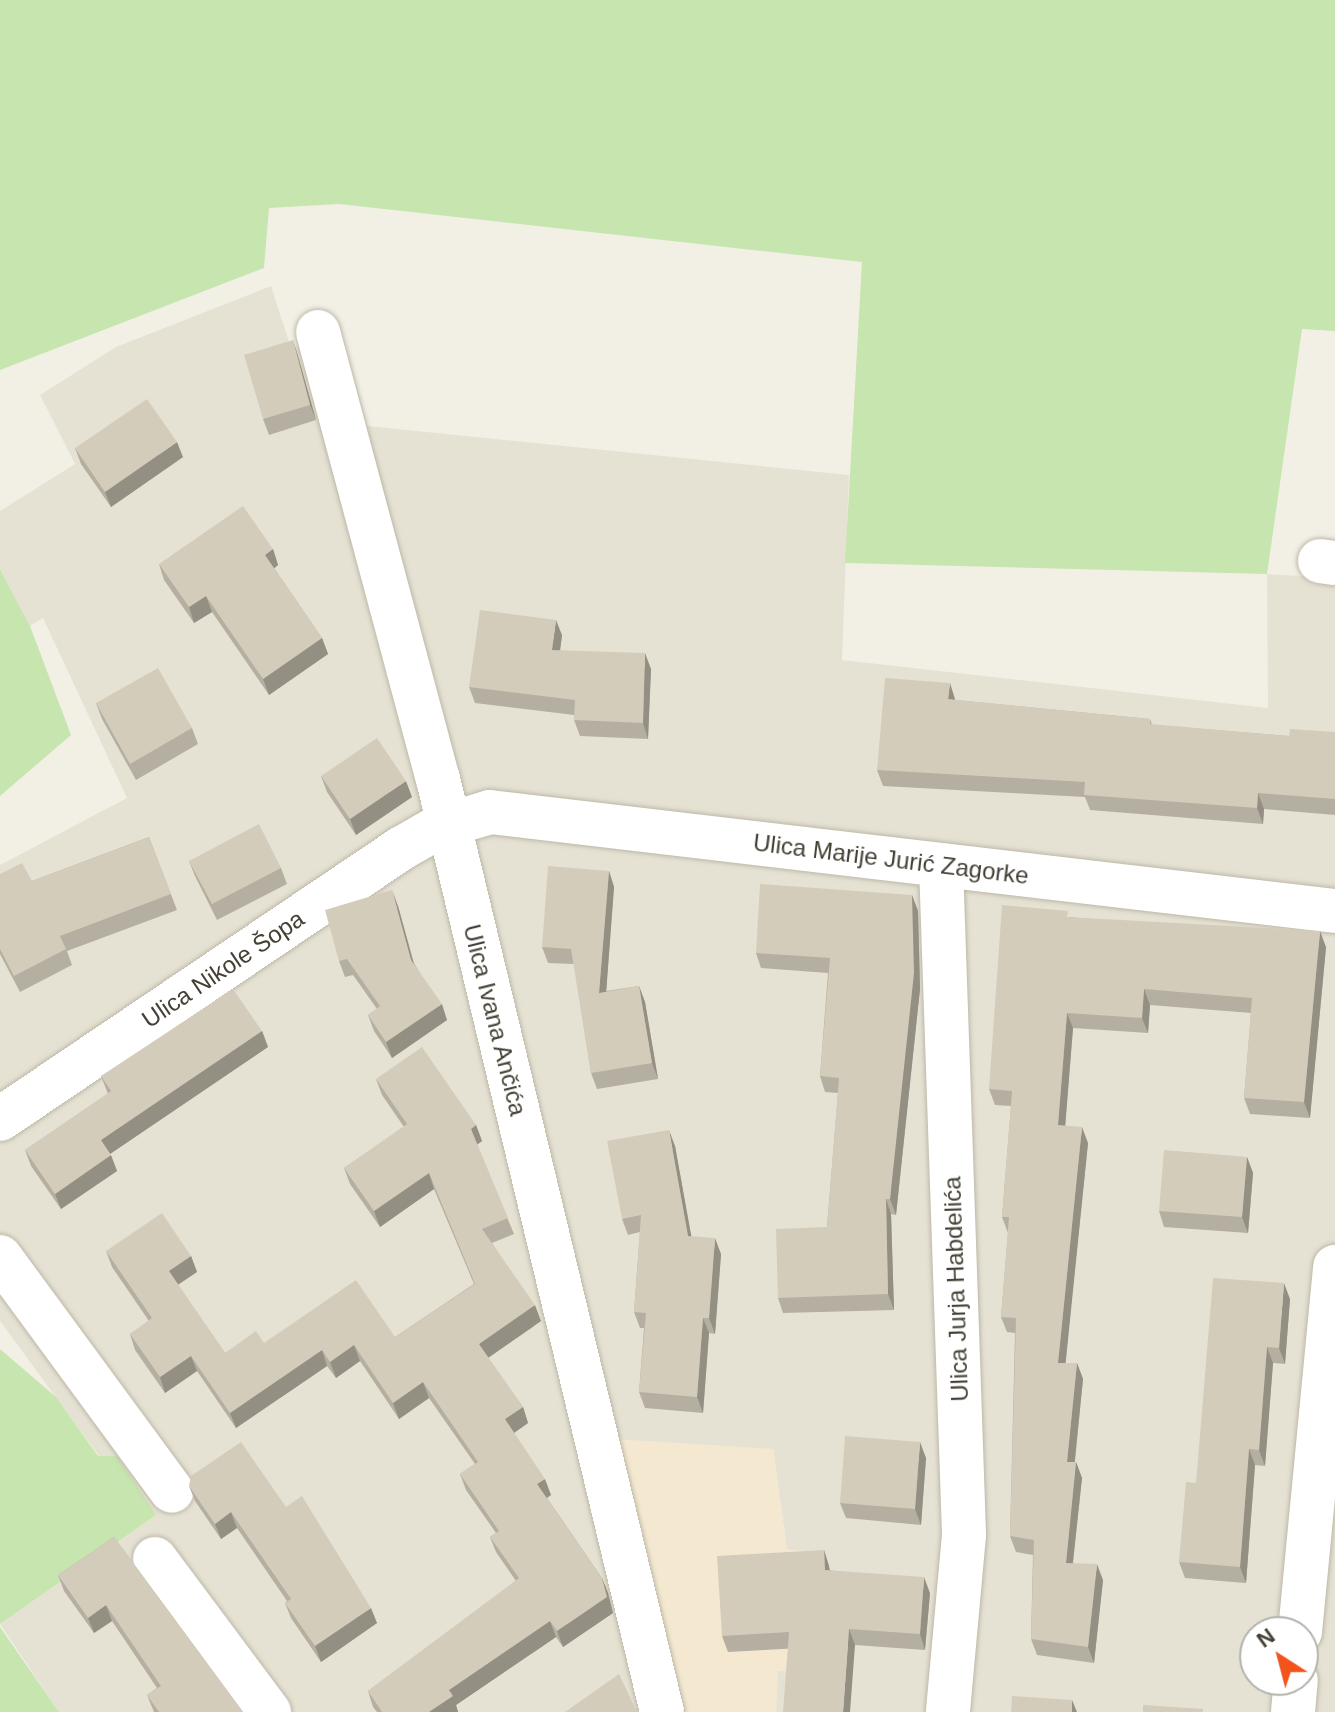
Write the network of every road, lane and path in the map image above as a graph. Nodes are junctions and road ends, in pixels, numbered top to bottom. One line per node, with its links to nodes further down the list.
1 (318, 332): 2 (street, Ulica Ivana Ančića)
2 (448, 823): 3 (street, Ulica Marije Jurić Zagorke); 5 (street, Ulica Nikole Šopa); 12 (street, Ulica Ivana Ančića)
3 (941, 865): 4 (street, Ulica Marije Jurić Zagorke); 13 (street, Ulica Jurja Habdelića)
4 (1335, 911)
5 (0, 1119)
6 (0, 1257): 8 (street)
7 (1335, 1267): 10 (street)
8 (172, 1491)
9 (155, 1559): 11 (street)
10 (1302, 1616)
11 (269, 1712)
12 (662, 1712)
13 (948, 1712)

